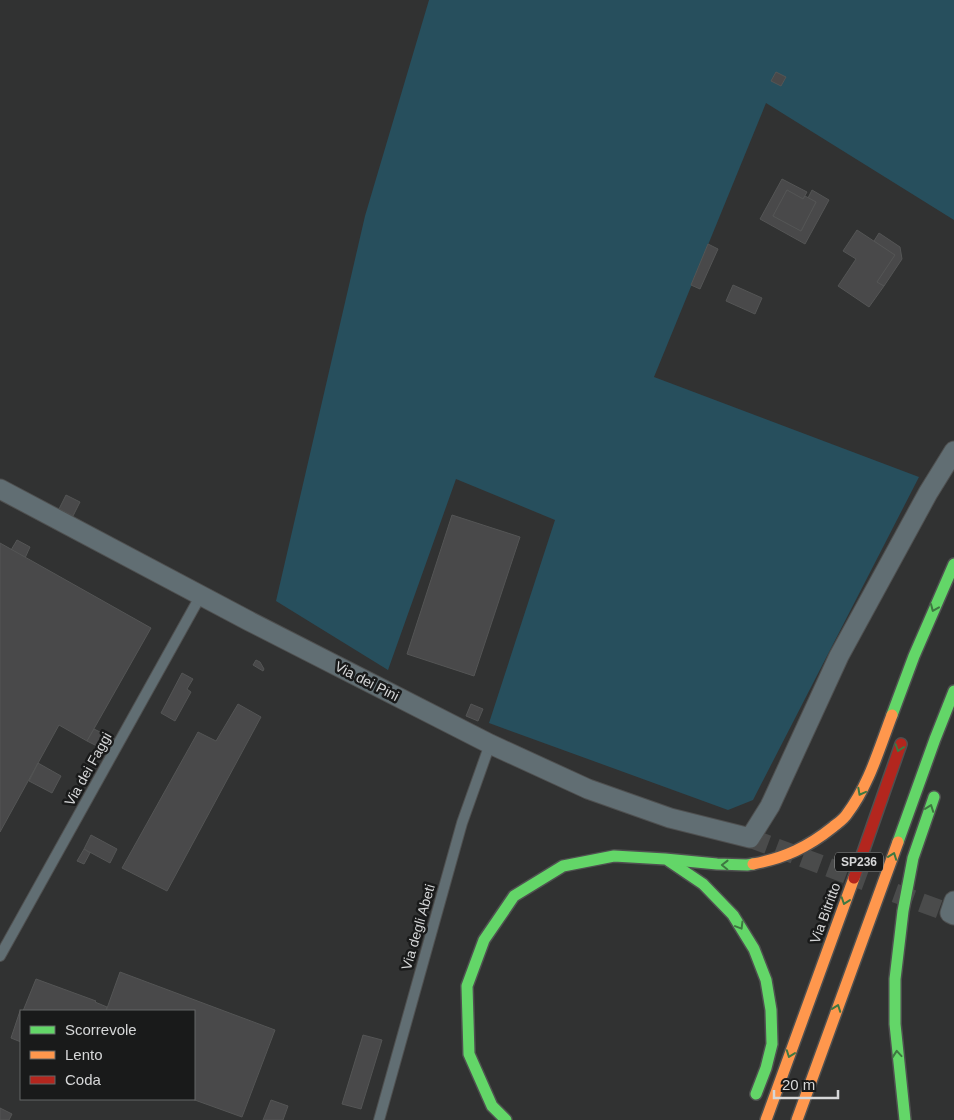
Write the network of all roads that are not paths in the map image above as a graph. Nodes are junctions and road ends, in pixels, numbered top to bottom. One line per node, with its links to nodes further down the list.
1 (954, 451): 7 (street, Via dei Pini)
2 (0, 489): 4 (street, Via dei Pini)
3 (954, 564): 9 (highway, one-way to 9)
4 (201, 595): 7 (street, Via dei Pini); 10 (lane, Via dei Faggi)
5 (954, 691): 15 (highway, SP236, one-way to 5)
6 (904, 734): 14 (highway, Via Bitritto / SP236, one-way to 14)
7 (490, 744): 12 (lane, Via degli Abeti)
8 (937, 789): 16 (highway, one-way to 8)
9 (665, 859): 11 (highway, one-way to 11); 13 (highway)
10 (0, 956)
11 (753, 1103)
12 (379, 1120)
13 (506, 1120)
14 (766, 1120)
15 (797, 1120)
16 (905, 1120)

